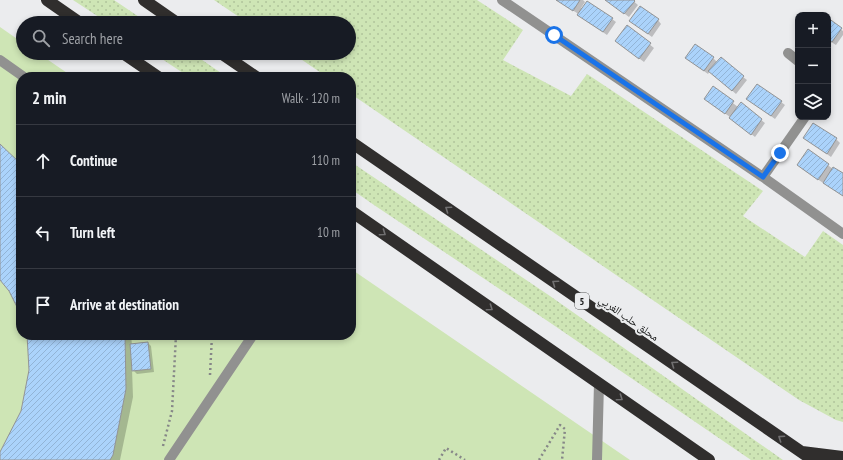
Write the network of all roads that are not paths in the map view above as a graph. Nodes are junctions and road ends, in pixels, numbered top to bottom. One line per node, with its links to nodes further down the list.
1 (47, 0): 4 (highway)
2 (144, 0): 5 (highway)
3 (502, 0): 16 (street)
4 (70, 16)
5 (168, 16)
6 (788, 53): 7 (street)
7 (795, 59)
8 (0, 60): 11 (street)
9 (133, 60): 12 (highway)
10 (231, 60): 13 (highway)
11 (17, 72)
12 (151, 72)
13 (249, 72)
14 (803, 120): 16 (street)
15 (356, 145): 21 (highway, محلق حلب الغربي / 5, one-way to 15)
16 (763, 177): 18 (street)
17 (356, 214): 20 (highway, one-way to 20)
18 (843, 234)
19 (250, 340): 23 (street)
20 (599, 383): 24 (street); 25 (highway, one-way to 25)
21 (801, 452): 22 (highway); 26 (highway, محلق حلب الغربي / 5)
22 (843, 456)
23 (169, 460)
24 (597, 460)
25 (709, 460)
26 (814, 460)

